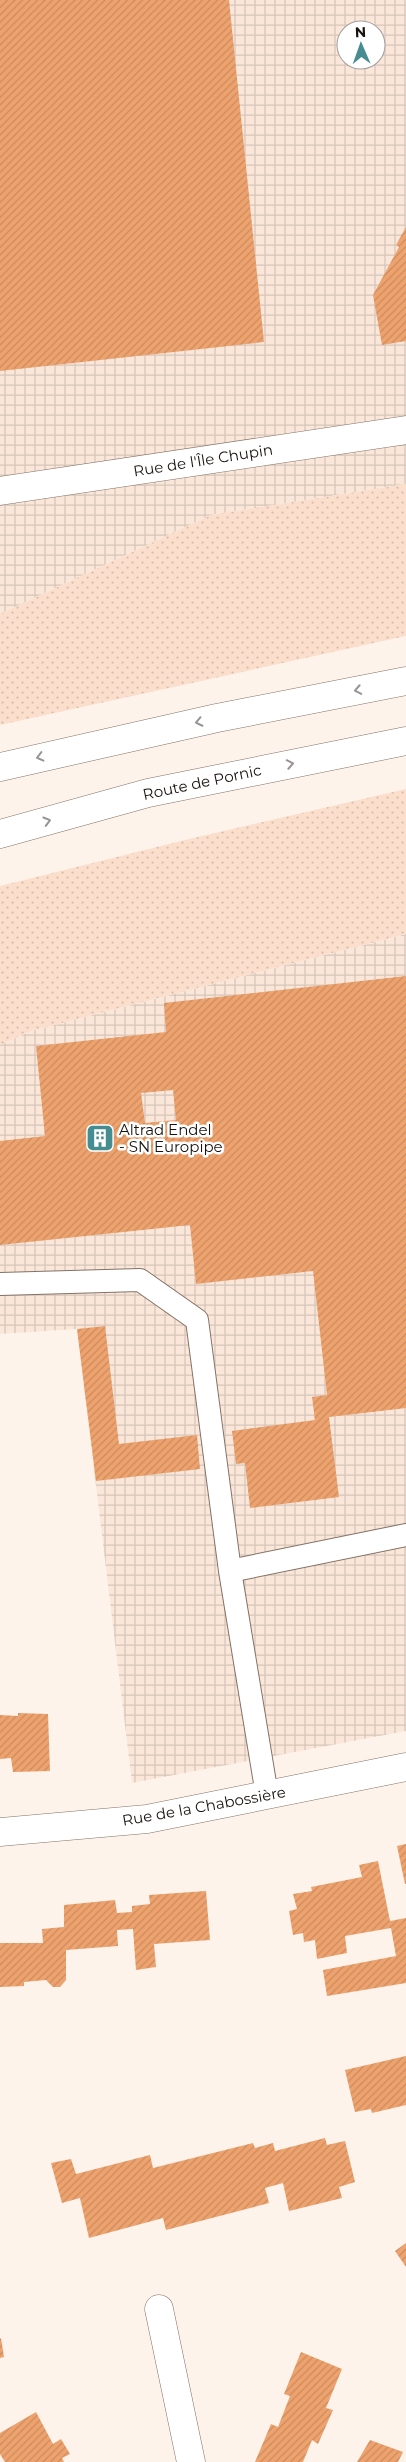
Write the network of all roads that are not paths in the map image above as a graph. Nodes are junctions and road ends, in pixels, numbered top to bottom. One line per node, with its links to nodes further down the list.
1 (406, 430): 2 (street, Rue de l'Île Chupin)
2 (0, 491)
3 (406, 681): 5 (street, one-way to 5)
4 (406, 741): 6 (street, Route de Pornic, one-way to 4)
5 (0, 767)
6 (0, 834)
7 (0, 1284): 9 (lane)
8 (406, 1535): 9 (lane)
9 (230, 1571): 11 (lane)
10 (406, 1767): 11 (street, Rue de la Chabossière)
11 (267, 1796): 12 (street, Rue de la Chabossière)
12 (0, 1832)
13 (159, 2309): 14 (street)
14 (191, 2462)

